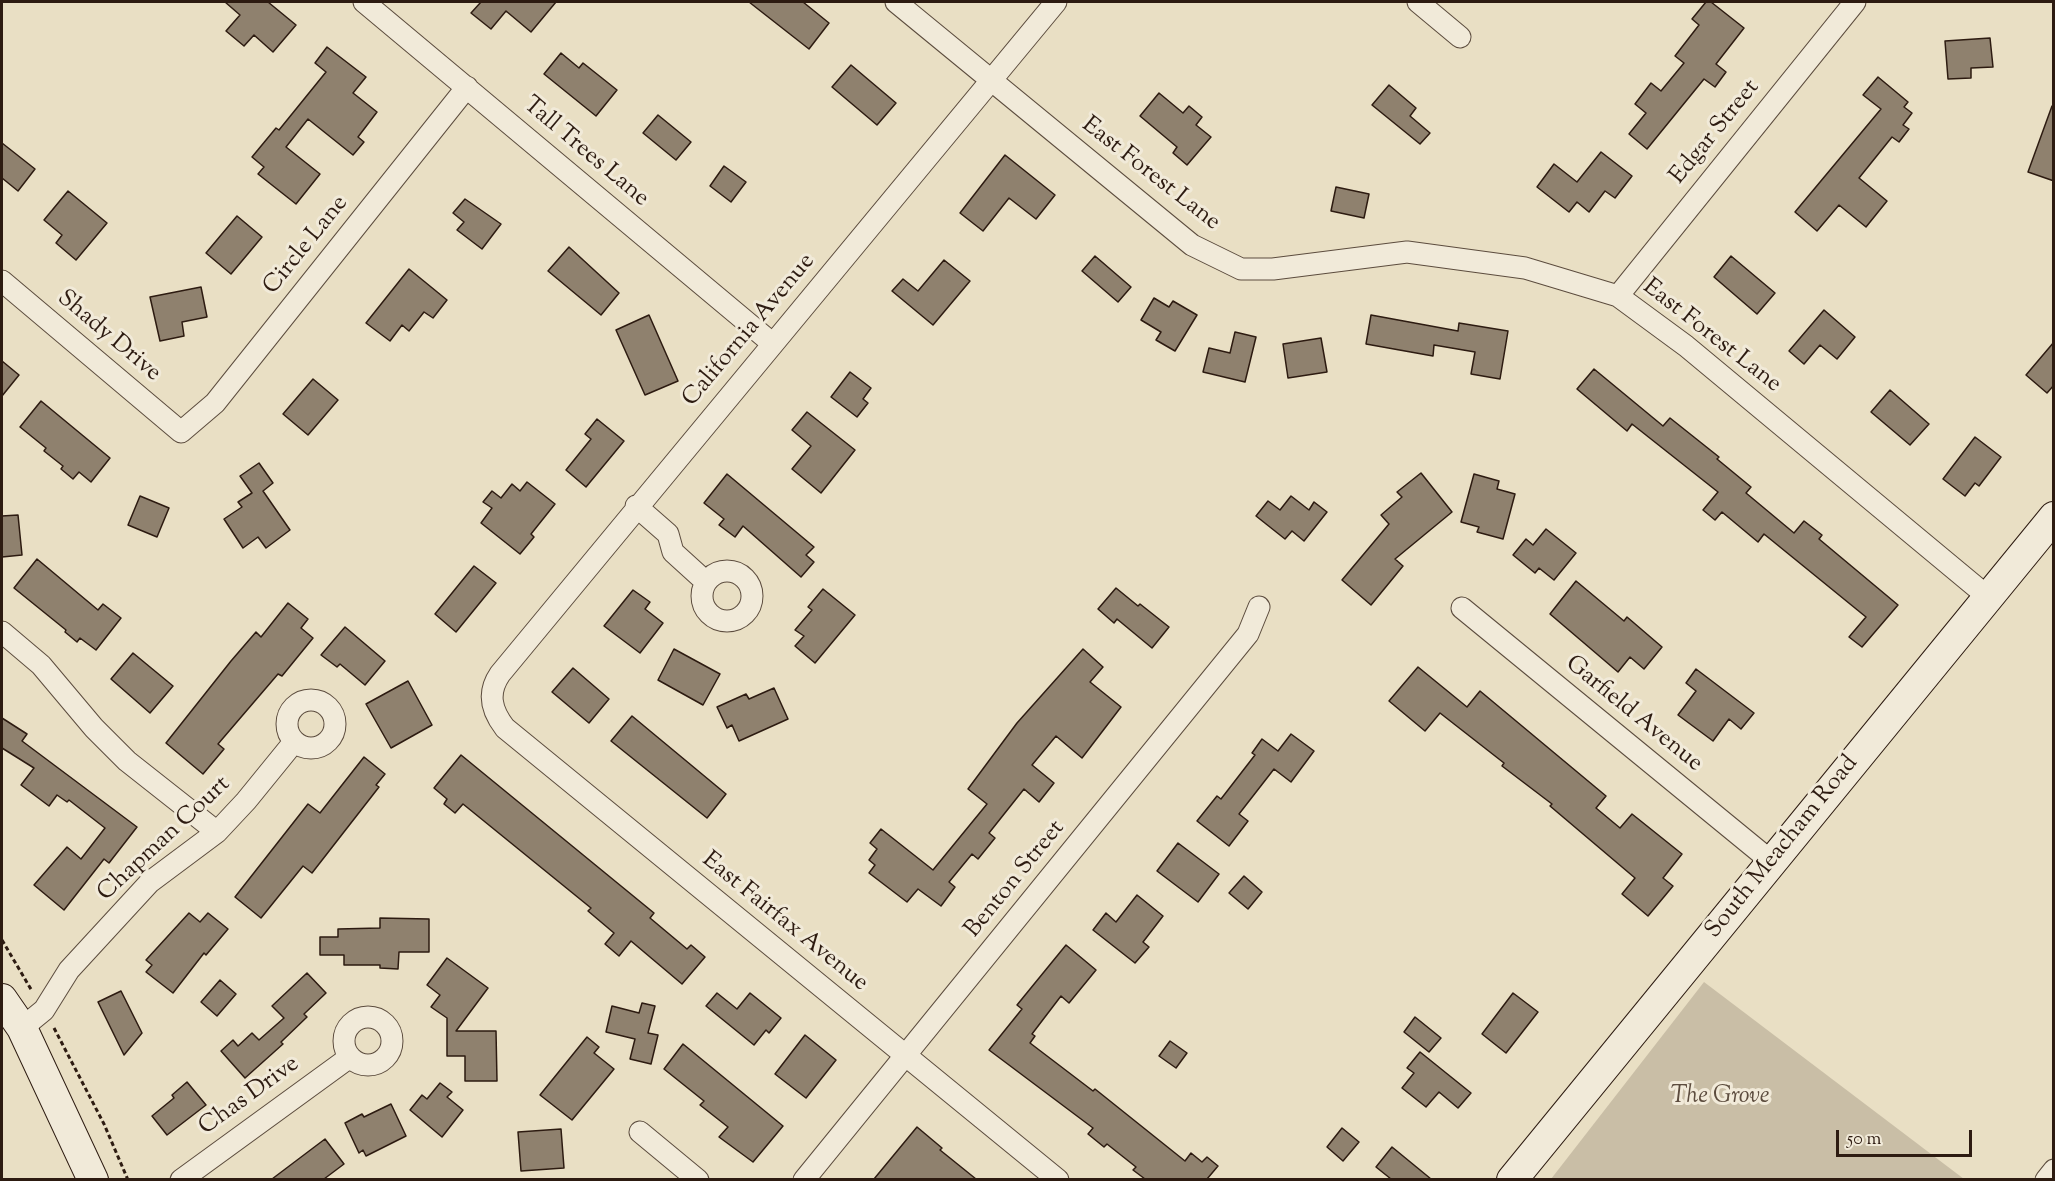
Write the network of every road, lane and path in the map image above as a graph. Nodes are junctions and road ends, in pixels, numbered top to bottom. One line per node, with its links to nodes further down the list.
1 (364, 2): 8 (street, Tall Trees Lane)
2 (896, 2): 7 (street, East Forest Lane)
3 (1056, 2): 7 (street, California Avenue)
4 (1418, 2): 6 (street)
5 (1855, 2): 10 (street, Edgar Street)
6 (1460, 37)
7 (992, 81): 10 (street, East Forest Lane); 11 (street, California Avenue)
8 (467, 87): 11 (street, Tall Trees Lane); 12 (street, Circle Lane)
9 (2, 281): 12 (street, Shady Drive)
10 (1618, 296): 16 (street, East Forest Lane)
11 (773, 344): 13 (street, California Avenue)
12 (181, 432)
13 (636, 506): 15 (street); 21 (street, California Avenue)
14 (2054, 517): 16 (main road, South Meacham Road)
15 (706, 582)
16 (1988, 597): 24 (main road, South Meacham Road)
17 (1259, 607): 29 (street, Benton Street)
18 (1462, 608): 24 (street, Garfield Avenue)
19 (2, 632): 20 (street)
20 (11, 648): 23 (street)
21 (491, 698): 29 (street, East Fairfax Avenue)
22 (294, 742): 23 (street, Chapman Court)
23 (217, 832): 28 (street, Chapman Court)
24 (1772, 862): 39 (main road, South Meacham Road)
25 (2, 940): 27 (path)
26 (2, 999): 28 (main road)
27 (37, 1000)
28 (36, 1024): 33 (main road); 34 (path)
29 (907, 1056): 37 (street, Benton Street); 38 (street, East Fairfax Avenue)
30 (350, 1057): 35 (street, Chas Drive)
31 (640, 1131): 36 (street)
32 (2054, 1170): 40 (street)
33 (93, 1179)
34 (128, 1179)
35 (181, 1179)
36 (698, 1179)
37 (804, 1179)
38 (1058, 1179)
39 (1512, 1179)
40 (2046, 1179)

